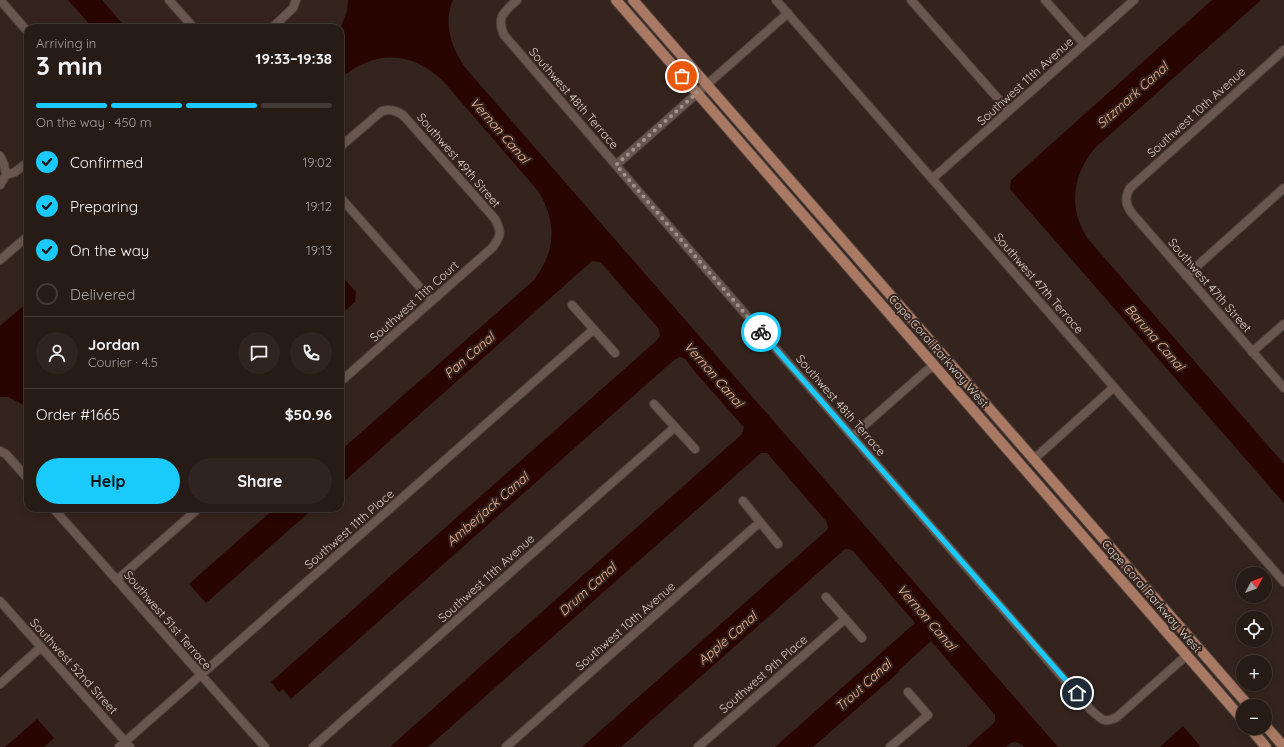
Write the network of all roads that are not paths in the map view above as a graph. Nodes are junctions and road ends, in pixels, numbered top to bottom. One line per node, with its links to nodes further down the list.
1 (0, 0): 14 (street)
2 (169, 0): 12 (street)
3 (296, 0): 13 (street)
4 (517, 0): 23 (street, Southwest 48th Terrace)
5 (616, 0): 18 (main road, Cape Coral Parkway West)
6 (633, 0): 17 (main road, Cape Coral Parkway West)
7 (776, 0): 11 (street, Southwest 47th Terrace)
8 (911, 0): 19 (street)
9 (1045, 0): 15 (street)
10 (1134, 0): 15 (street, Southwest 11th Avenue)
11 (788, 13): 17 (street); 25 (street, Southwest 47th Terrace)
12 (190, 24)
13 (276, 24)
14 (24, 27)
15 (1084, 44): 19 (street, Southwest 11th Avenue)
16 (1284, 50): 28 (street, Southwest 10th Avenue)
17 (707, 85): 18 (street); 39 (main road, Cape Coral Parkway West)
18 (697, 93): 23 (street); 34 (main road, Cape Coral Parkway West)
19 (1009, 111): 25 (street, Southwest 11th Avenue)
20 (344, 144): 30 (street, Southwest 49th Street)
21 (0, 156): 24 (street)
22 (24, 165): 24 (street)
23 (616, 165): 49 (street, Southwest 48th Terrace)
24 (6, 175): 26 (street)
25 (932, 179): 44 (street, Southwest 47th Terrace)
26 (0, 185)
27 (1284, 188): 33 (street)
28 (1126, 195): 33 (street, Southwest 47th Street)
29 (344, 202): 35 (street)
30 (500, 236): 35 (street, Southwest 11th Court)
31 (24, 239): 32 (street)
32 (0, 260)
33 (1186, 276): 40 (street, Southwest 47th Street)
34 (868, 289): 39 (main road); 42 (main road, Cape Coral Parkway West)
35 (432, 301): 43 (street, Southwest 11th Court)
36 (572, 305): 38 (street)
37 (1284, 324): 40 (street)
38 (594, 329): 41 (street); 67 (street, Southwest 11th Place)
39 (937, 348): 48 (main road, Cape Coral Parkway West)
40 (1252, 352): 45 (street, Southwest 47th Street)
41 (615, 353)
42 (935, 366): 48 (main road); 49 (street); 66 (main road, Cape Coral Parkway West)
43 (344, 378)
44 (1114, 387): 52 (street); 60 (street, Southwest 47th Terrace)
45 (1284, 388)
46 (654, 404): 47 (street)
47 (675, 427): 50 (street); 77 (street, Southwest 11th Avenue)
48 (1009, 430): 52 (main road, Cape Coral Parkway West)
49 (852, 436): 66 (street, Southwest 48th Terrace)
50 (695, 449)
51 (0, 451): 53 (street)
52 (1034, 459): 70 (main road, Cape Coral Parkway West)
53 (24, 475)
54 (742, 501): 57 (street)
55 (57, 512): 59 (street, Southwest 51st Terrace)
56 (194, 512): 59 (street)
57 (760, 522): 58 (street); 78 (street, Southwest 10th Avenue)
58 (778, 544)
59 (117, 580): 67 (street, Southwest 51st Terrace)
60 (1284, 582)
61 (826, 597): 63 (street)
62 (0, 601): 65 (street, Southwest 52nd Street)
63 (845, 619): 64 (street); 79 (street, Southwest 9th Place)
64 (862, 638)
65 (41, 647): 68 (street); 74 (street, Southwest 52nd Street)
66 (1187, 655): 71 (main road, Cape Coral Parkway West)
67 (201, 675): 74 (street, Southwest 11th Place); 76 (street, Southwest 51st Terrace)
68 (0, 684)
69 (908, 692): 80 (street)
70 (1243, 699)
71 (1236, 712)
72 (1272, 733): 75 (main road)
73 (1256, 735): 81 (main road)
74 (125, 745)
75 (1282, 745)
76 (265, 747)
77 (313, 747)
78 (506, 747)
79 (698, 747)
80 (890, 747)
81 (1266, 747)

